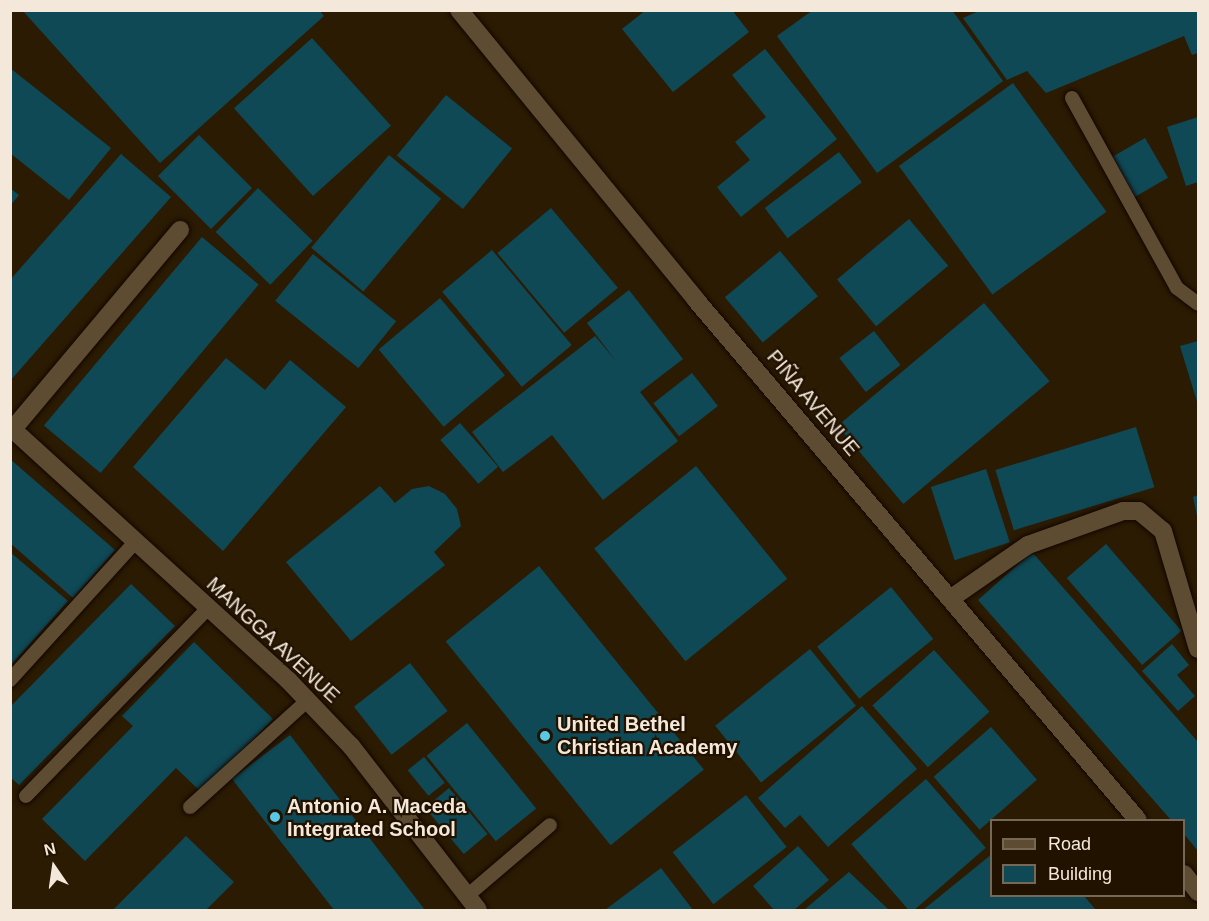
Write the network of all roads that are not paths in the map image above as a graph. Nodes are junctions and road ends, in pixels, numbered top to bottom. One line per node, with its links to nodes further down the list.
1 (459, 10): 7 (street, PIÑA AVENUE)
2 (1072, 98): 4 (lane)
3 (180, 230): 5 (street)
4 (1198, 304)
5 (12, 428): 6 (street, MANGGA AVENUE)
6 (135, 542): 8 (street, MANGGA AVENUE); 10 (lane)
7 (950, 599): 9 (street); 14 (street, PIÑA AVENUE)
8 (207, 609): 11 (street, MANGGA AVENUE); 12 (lane)
9 (1198, 649)
10 (10, 680)
11 (307, 701): 13 (lane); 18 (street, MANGGA AVENUE)
12 (26, 796)
13 (190, 807)
14 (1137, 819)
15 (550, 825): 18 (lane)
16 (1185, 875): 17 (street)
17 (1198, 892)
18 (472, 903)

